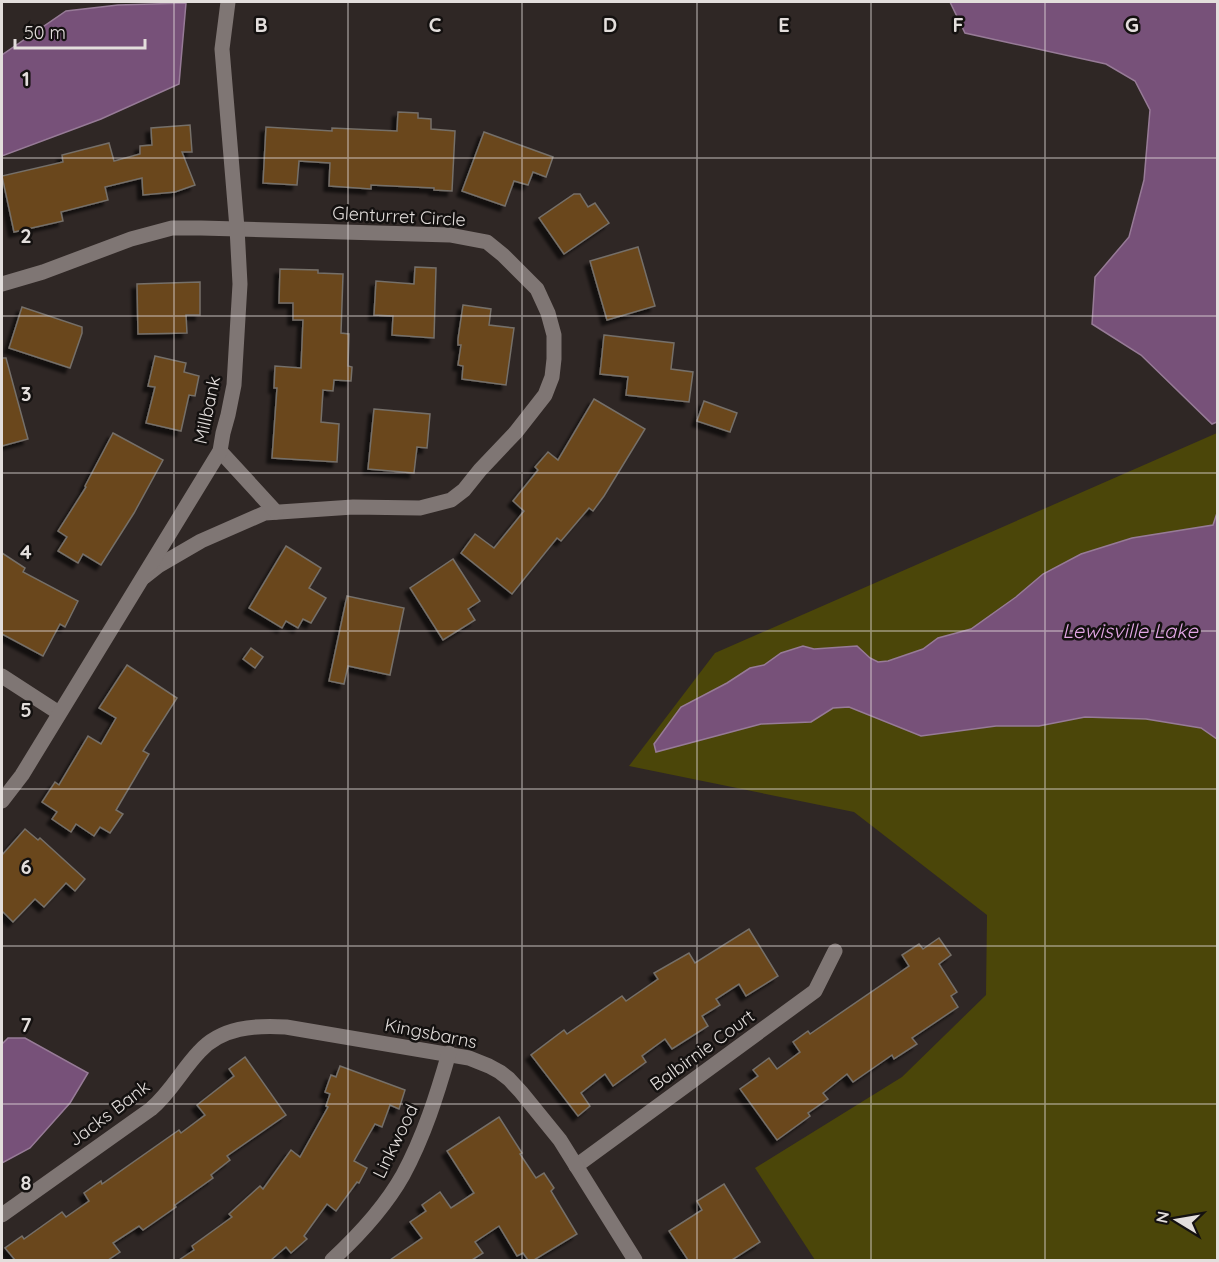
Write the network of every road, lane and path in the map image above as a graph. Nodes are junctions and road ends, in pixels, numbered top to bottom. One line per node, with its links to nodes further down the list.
1 (228, 2): 2 (street, Millbank)
2 (237, 228): 3 (street, Glenturret Circle); 4 (street, Millbank); 5 (street, Glenturret Circle)
3 (2, 284)
4 (220, 451): 5 (street); 6 (street, Millbank)
5 (276, 512): 6 (street, Glenturret Circle)
6 (144, 577): 8 (street, Millbank)
7 (2, 676): 8 (street)
8 (59, 713): 9 (street, Millbank)
9 (2, 801)
10 (835, 951): 13 (street, Balbirnie Court)
11 (265, 1026): 12 (street, Kingsbarns); 14 (street, Jacks Bank)
12 (449, 1053): 13 (street, Kingsbarns); 15 (street, Linkwood)
13 (576, 1166): 16 (street, Kingsbarns)
14 (2, 1215)
15 (338, 1258)
16 (635, 1260)

